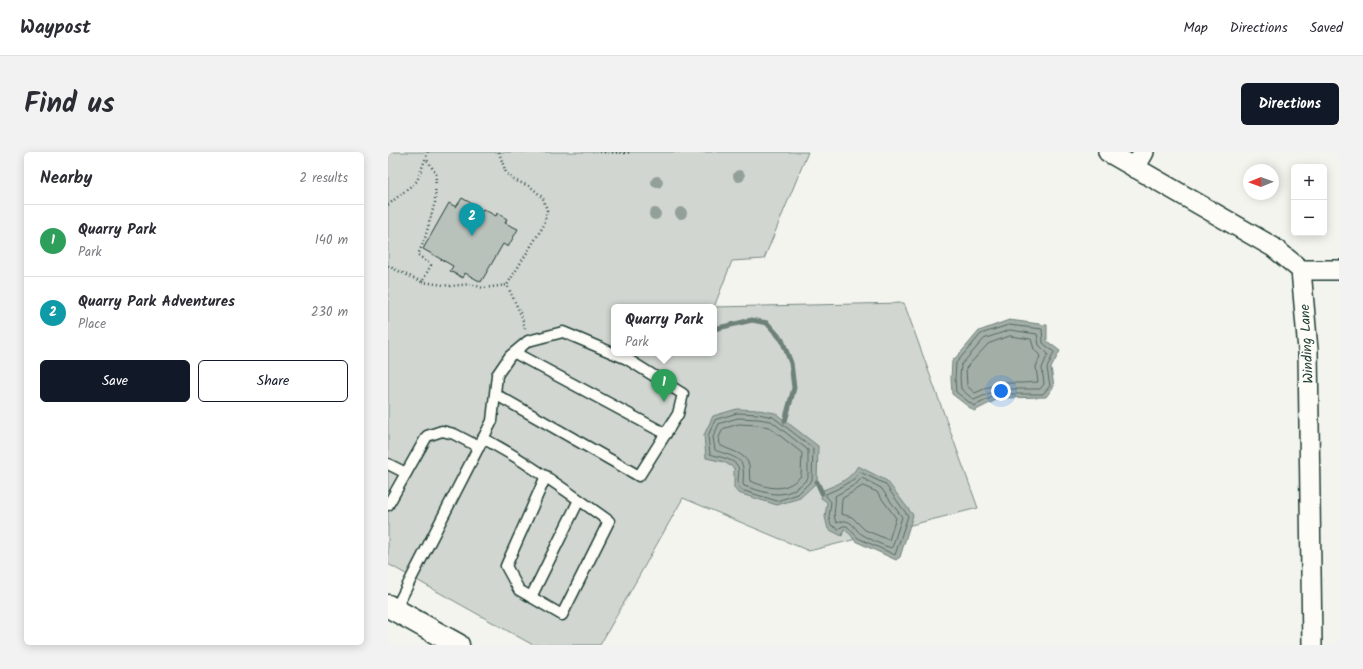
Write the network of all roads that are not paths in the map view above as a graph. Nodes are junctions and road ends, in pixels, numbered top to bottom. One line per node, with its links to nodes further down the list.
1 (1108, 152): 2 (street)
2 (1140, 160): 3 (street)
3 (1301, 270): 4 (street); 19 (street, Winding Lane)
4 (1339, 270)
5 (514, 352): 6 (lane); 8 (lane); 9 (lane)
6 (611, 352)
7 (620, 356): 9 (lane)
8 (495, 394): 9 (lane); 10 (lane)
9 (666, 434)
10 (481, 442): 12 (lane); 13 (lane); 17 (lane)
11 (388, 464): 12 (lane)
12 (406, 473): 15 (lane)
13 (546, 476): 14 (lane); 16 (lane)
14 (579, 500): 16 (lane); 16 (lane)
15 (388, 505)
16 (531, 598)
17 (391, 608): 18 (main road)
18 (458, 645)
19 (1312, 645)

